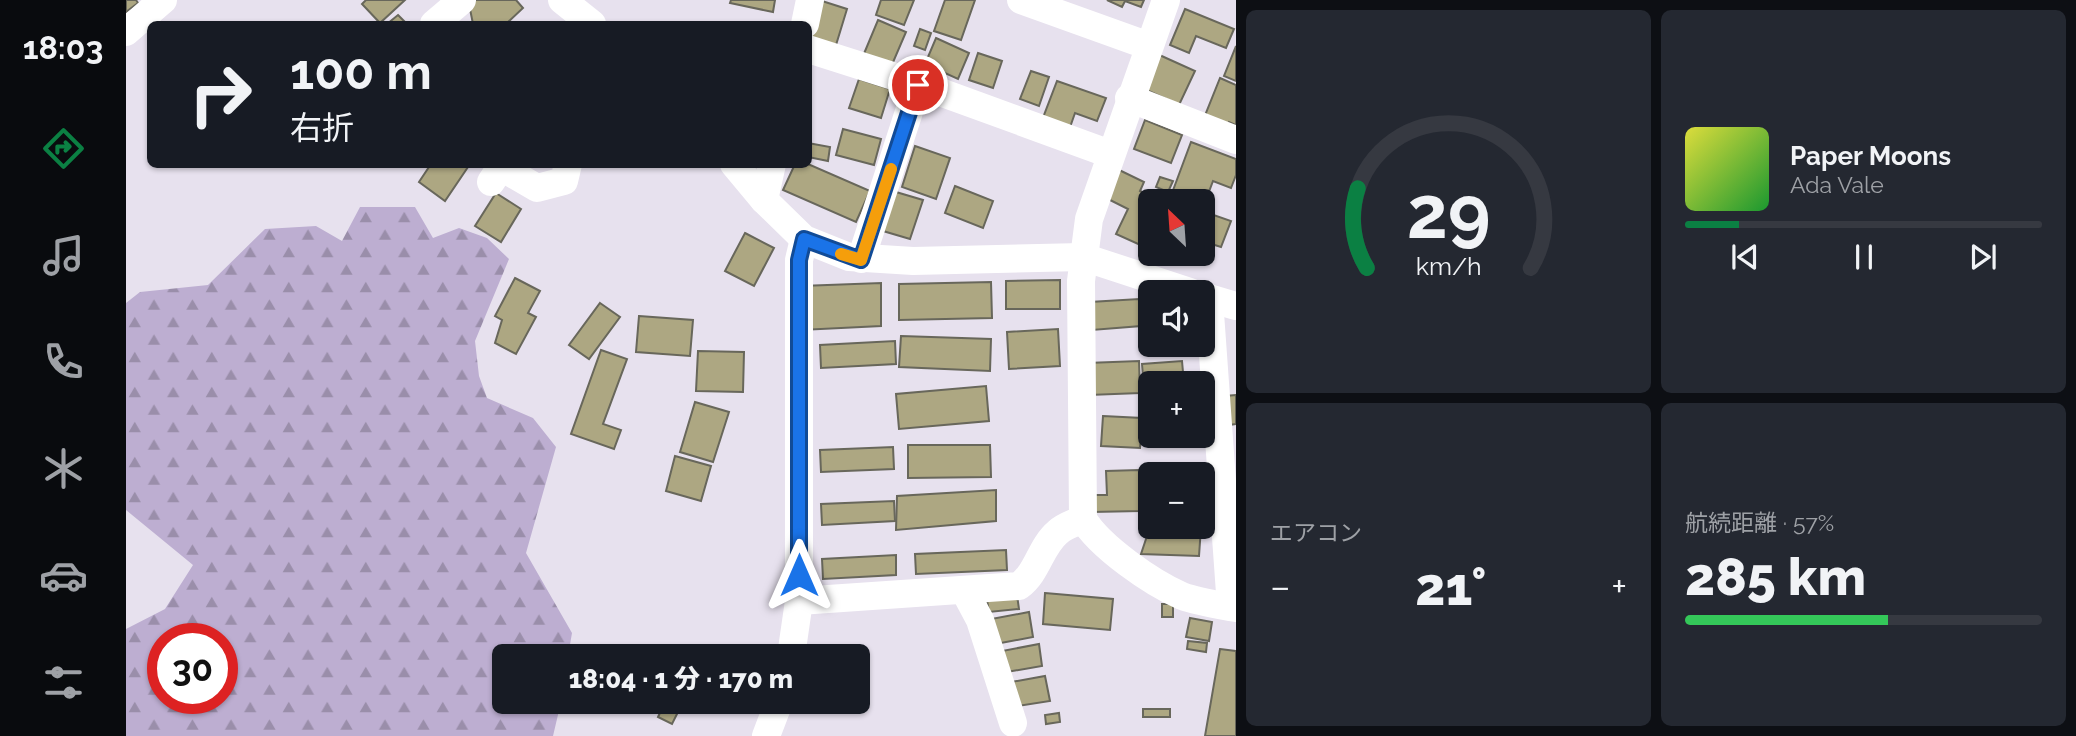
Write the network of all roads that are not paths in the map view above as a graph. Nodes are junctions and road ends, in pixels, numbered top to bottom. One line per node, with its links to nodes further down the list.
1 (163, 0): 10 (street)
2 (462, 0): 7 (street)
3 (562, 0): 8 (street)
4 (810, 0): 9 (street)
5 (1021, 0): 11 (street)
6 (1166, 0): 11 (street)
7 (438, 21)
8 (588, 21)
9 (806, 21)
10 (126, 32)
11 (1149, 46): 14 (street)
12 (812, 50): 13 (street)
13 (918, 85): 16 (street); 26 (street)
14 (1129, 98): 15 (street); 16 (street)
15 (1236, 140)
16 (1110, 154): 25 (street)
17 (501, 168): 22 (street)
18 (504, 168): 19 (street)
19 (567, 168)
20 (737, 168): 23 (street)
21 (771, 168): 23 (street)
22 (491, 182)
23 (764, 200): 24 (street)
24 (804, 239): 26 (street); 31 (street)
25 (1083, 257): 26 (street); 27 (street); 29 (street)
26 (861, 260)
27 (1154, 280)
28 (1214, 357): 32 (street)
29 (1083, 519): 30 (street); 32 (street)
30 (964, 590): 31 (street); 35 (street)
31 (799, 601): 33 (street)
32 (1234, 608)
33 (792, 644)
34 (774, 714): 36 (street)
35 (1013, 723)
36 (766, 736)

